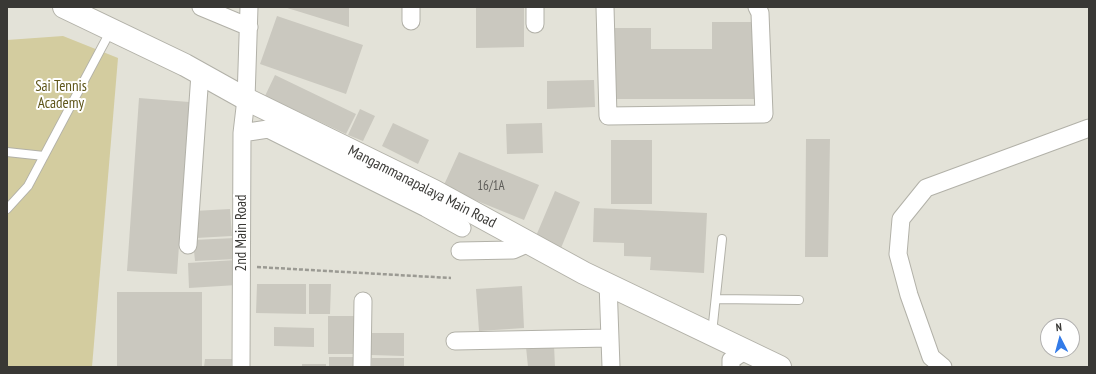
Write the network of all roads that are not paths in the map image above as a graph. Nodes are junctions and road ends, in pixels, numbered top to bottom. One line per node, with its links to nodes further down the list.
1 (64, 7): 9 (street, Mangammanapalaya Main Road)
2 (201, 7): 8 (street)
3 (249, 7): 8 (street, 2nd Main Road)
4 (535, 7): 7 (street)
5 (605, 7): 6 (street)
6 (757, 7)
7 (535, 24)
8 (248, 27): 11 (street, 2nd Main Road)
9 (111, 30): 10 (street, Mangammanapalaya Main Road); 15 (lane)
10 (200, 74): 11 (street, Mangammanapalaya Main Road); 21 (street)
11 (246, 99): 13 (street, 2nd Main Road); 16 (street, Mangammanapalaya Main Road)
12 (1089, 128): 36 (street)
13 (242, 134): 16 (street); 31 (street, 2nd Main Road)
14 (7, 152): 15 (lane)
15 (44, 156): 17 (lane)
16 (430, 199): 18 (street); 20 (street, Mangammanapalaya Main Road)
17 (7, 209)
18 (462, 228)
19 (722, 239): 24 (lane)
20 (529, 243): 22 (street); 23 (street, Mangammanapalaya Main Road)
21 (188, 245)
22 (460, 252)
23 (608, 283): 27 (street, Mangammanapalaya Main Road); 28 (street)
24 (716, 299): 25 (lane); 27 (lane)
25 (800, 300)
26 (363, 301): 32 (street)
27 (712, 333): 30 (street, Mangammanapalaya Main Road)
28 (609, 338): 29 (street); 33 (street)
29 (455, 341)
30 (746, 350): 34 (street); 35 (street, Mangammanapalaya Main Road)
31 (241, 367)
32 (362, 367)
33 (611, 367)
34 (731, 367)
35 (780, 367)
36 (943, 367)

